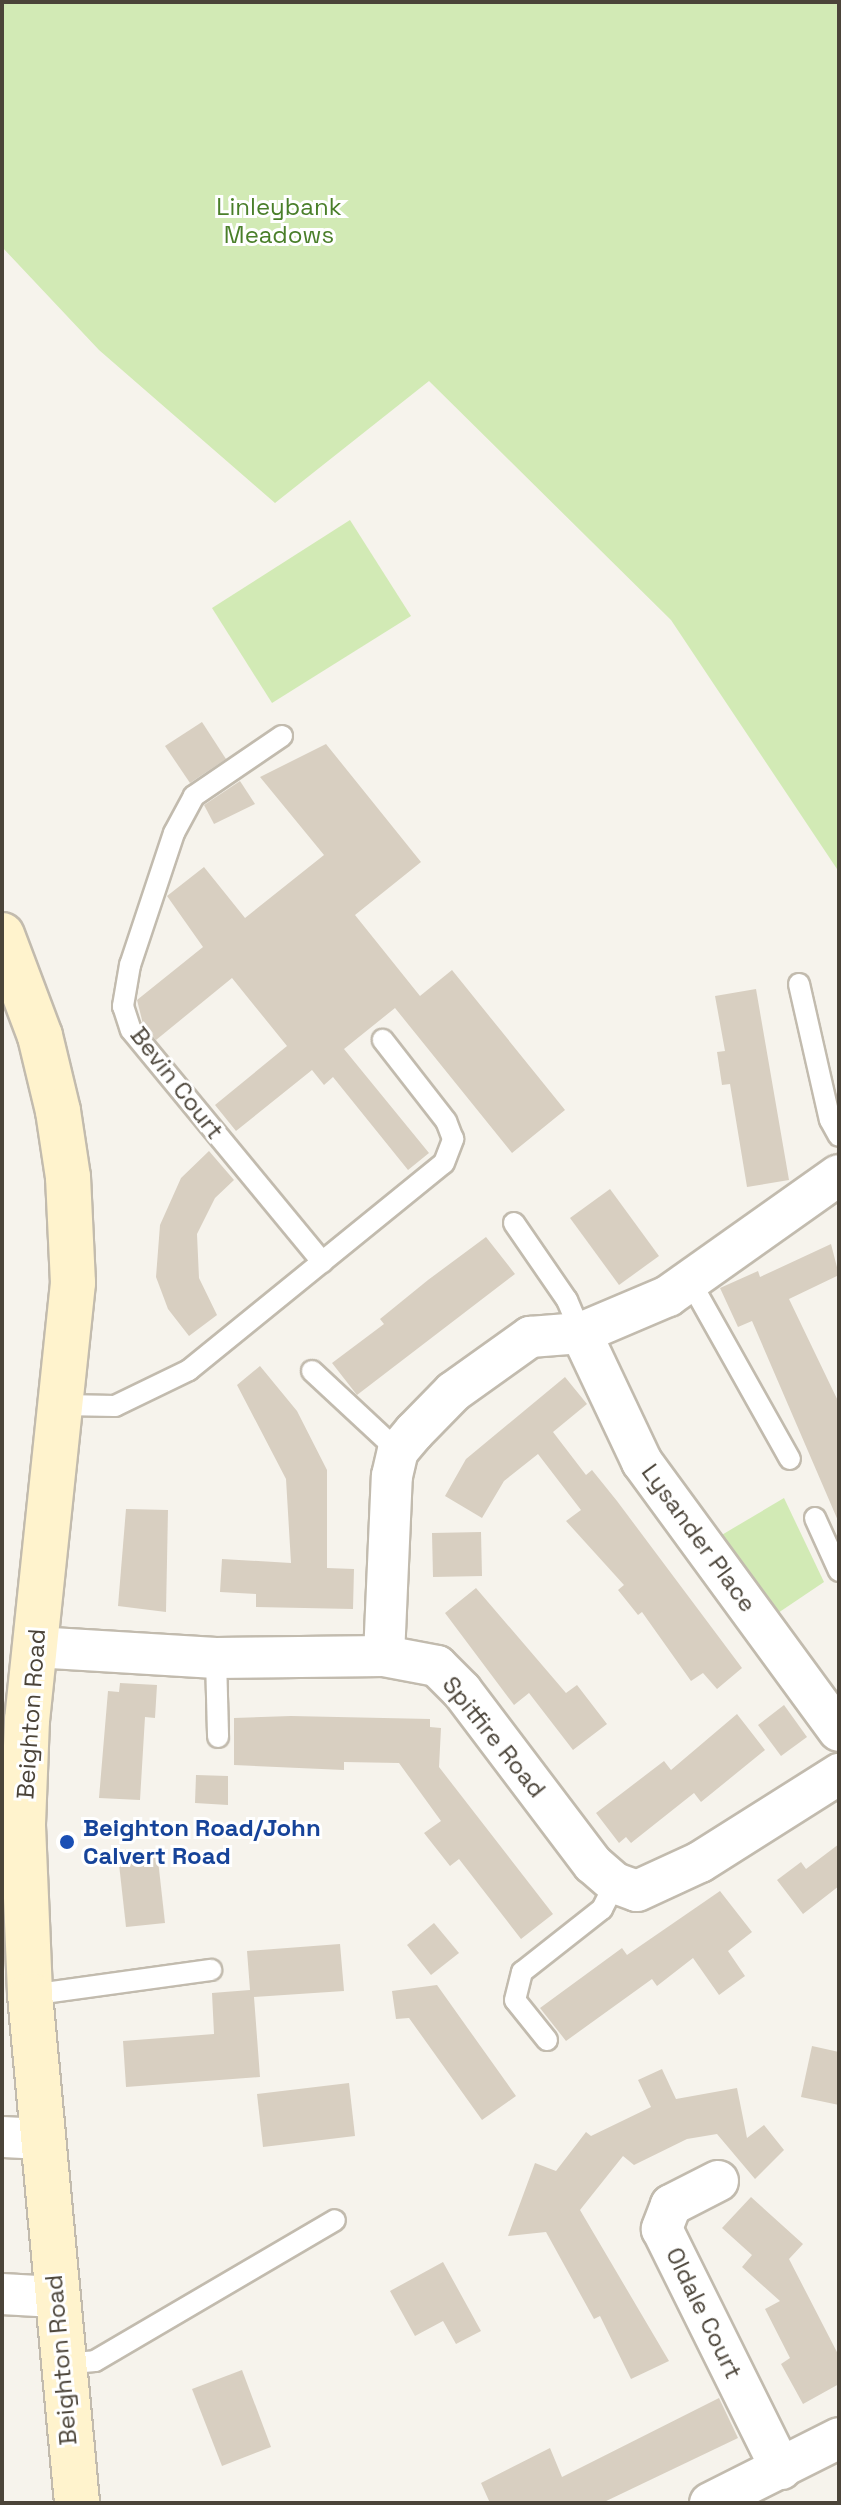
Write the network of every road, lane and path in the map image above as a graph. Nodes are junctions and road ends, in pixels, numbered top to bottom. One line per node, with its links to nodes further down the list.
1 (282, 736): 8 (lane, Bevin Court)
2 (2, 935): 12 (street, Beighton Road)
3 (799, 984): 5 (lane)
4 (383, 1040): 8 (lane)
5 (839, 1136)
6 (839, 1175): 9 (street)
7 (514, 1223): 10 (lane)
8 (322, 1262): 12 (lane)
9 (690, 1281): 10 (street); 14 (lane)
10 (581, 1333): 13 (street); 20 (street, Lysander Place)
11 (312, 1371): 13 (lane)
12 (63, 1405): 17 (street, Beighton Road)
13 (398, 1451): 18 (street)
14 (790, 1459)
15 (815, 1518): 16 (lane)
16 (839, 1571)
17 (35, 1647): 19 (street, Spitfire Road); 23 (street, Beighton Road)
18 (384, 1656): 19 (street, Spitfire Road); 24 (street, Spitfire Road)
19 (216, 1658): 21 (lane)
20 (839, 1731)
21 (218, 1737)
22 (839, 1774): 24 (street)
23 (12, 1826): 26 (street, Beighton Road)
24 (615, 1883): 27 (lane)
25 (211, 1970): 26 (lane)
26 (30, 1995): 28 (street, Beighton Road)
27 (547, 2040)
28 (22, 2138): 32 (street, Beighton Road)
29 (718, 2181): 35 (street, Oldale Court)
30 (335, 2220): 33 (lane)
31 (2, 2294): 32 (street)
32 (55, 2297): 33 (street, Beighton Road)
33 (61, 2364): 36 (street, Beighton Road)
34 (839, 2438): 35 (street)
35 (781, 2469): 37 (street)
36 (77, 2503)
37 (710, 2503)

